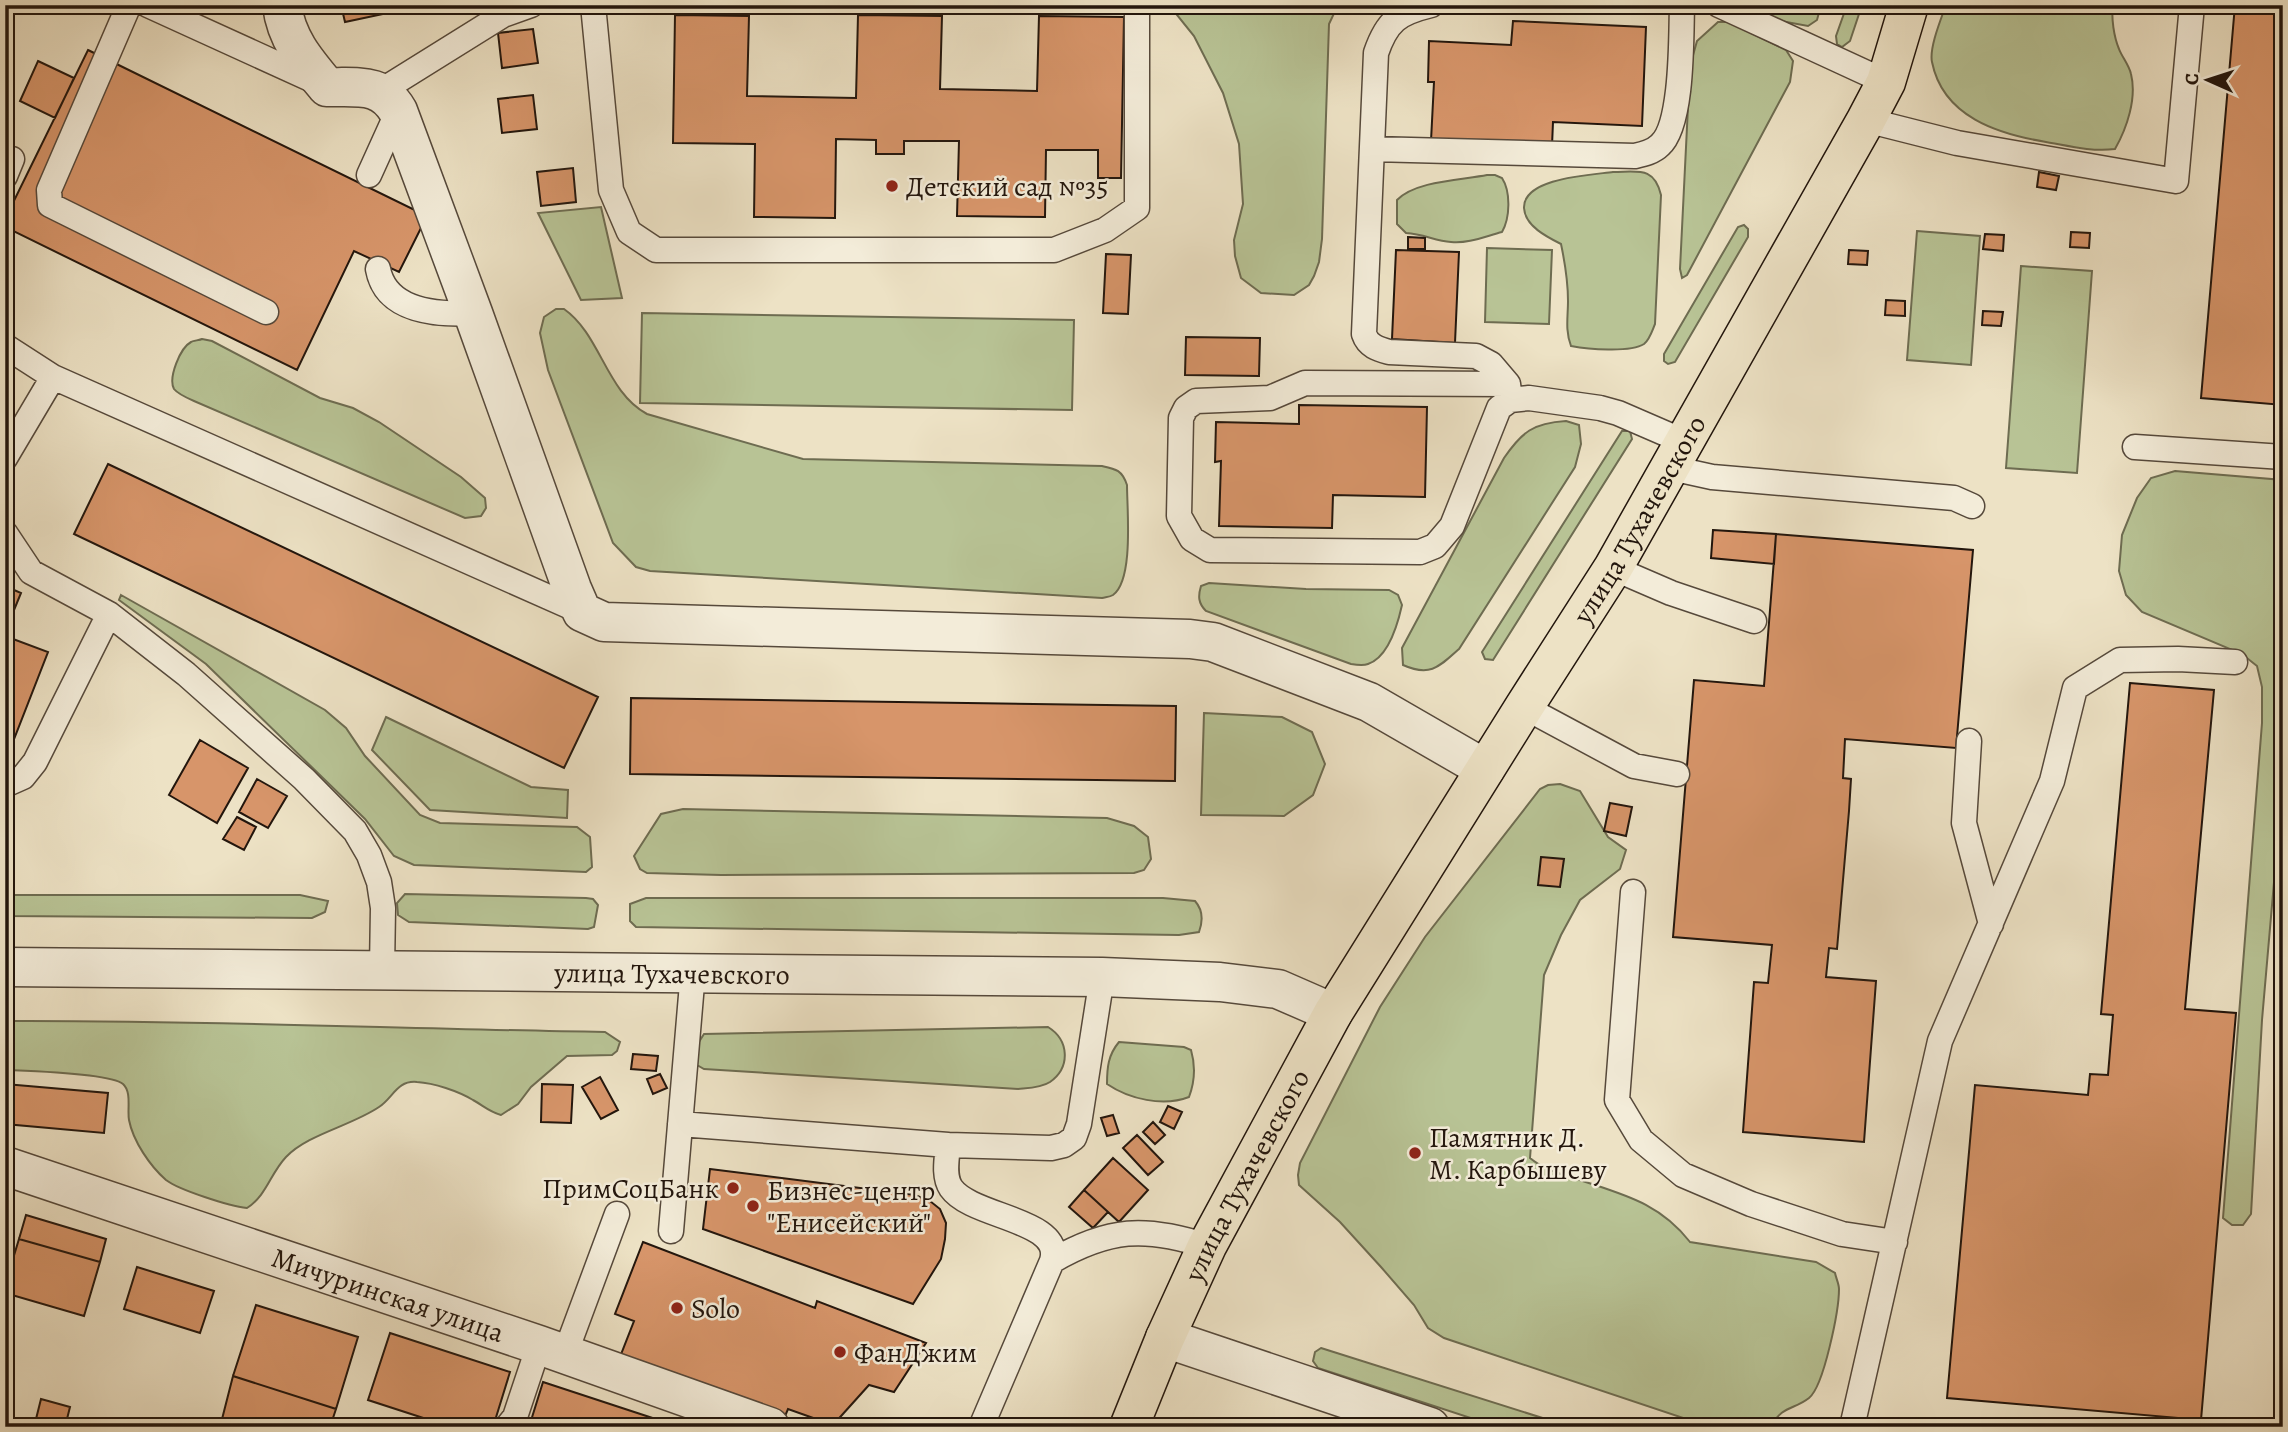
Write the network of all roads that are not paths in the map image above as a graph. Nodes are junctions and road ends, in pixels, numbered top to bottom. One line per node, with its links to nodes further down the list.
1 (129, 5): 19 (lane)
2 (148, 5): 13 (lane)
3 (282, 5): 13 (street)
4 (531, 5): 14 (lane)
5 (593, 5): 6 (lane)
6 (1137, 5)
7 (1430, 5): 16 (lane)
8 (1682, 5): 16 (lane)
9 (1719, 5): 12 (lane)
10 (1909, 5): 12 (main road, улица Тухачевского)
11 (2192, 5): 15 (lane)
12 (1885, 82): 15 (main road, улица Тухачевского)
13 (327, 87): 14 (street)
14 (389, 101): 17 (lane); 20 (street)
15 (1866, 120): 25 (main road, улица Тухачевского)
16 (1372, 149): 23 (lane)
17 (369, 175)
18 (378, 269): 20 (lane)
19 (266, 312)
20 (473, 313): 31 (street)
21 (5, 346): 22 (lane)
22 (53, 377): 27 (lane); 31 (lane)
23 (1509, 392): 23 (lane); 25 (lane)
24 (2134, 447): 26 (lane)
25 (1678, 455): 28 (lane); 30 (main road, улица Тухачевского)
26 (2283, 457)
27 (5, 458)
28 (1972, 506)
29 (5, 533): 32 (lane)
30 (1613, 568): 33 (lane); 35 (main road, улица Тухачевского)
31 (582, 612): 37 (street)
32 (109, 614): 39 (lane); 43 (lane)
33 (1754, 621)
34 (2235, 662): 41 (lane)
35 (1524, 706): 37 (main road, улица Тухачевского); 38 (lane)
36 (1969, 741): 41 (lane)
37 (1485, 769): 46 (main road, улица Тухачевского)
38 (1677, 774)
39 (5, 785)
40 (1633, 892): 52 (lane)
41 (1991, 924): 52 (lane)
42 (5, 967): 43 (street, улица Тухачевского)
43 (382, 969): 44 (street, улица Тухачевского)
44 (693, 972): 45 (street, улица Тухачевского); 47 (lane)
45 (1102, 976): 46 (street, улица Тухачевского); 48 (lane)
46 (1333, 1013): 53 (main road, улица Тухачевского)
47 (680, 1124): 48 (lane); 51 (lane)
48 (948, 1145): 54 (lane)
49 (5, 1166): 56 (street, Мичуринская улица)
50 (617, 1214): 56 (lane)
51 (671, 1231)
52 (1895, 1242): 62 (lane)
53 (1208, 1246): 54 (lane); 55 (main road, улица Тухачевского)
54 (1052, 1261): 59 (lane)
55 (1165, 1338): 60 (main road, улица Тухачевского); 61 (street)
56 (552, 1349): 57 (lane); 58 (street, Мичуринская улица)
57 (507, 1427)
58 (770, 1427)
59 (981, 1427)
60 (1129, 1427)
61 (1430, 1427)
62 (1852, 1427)

